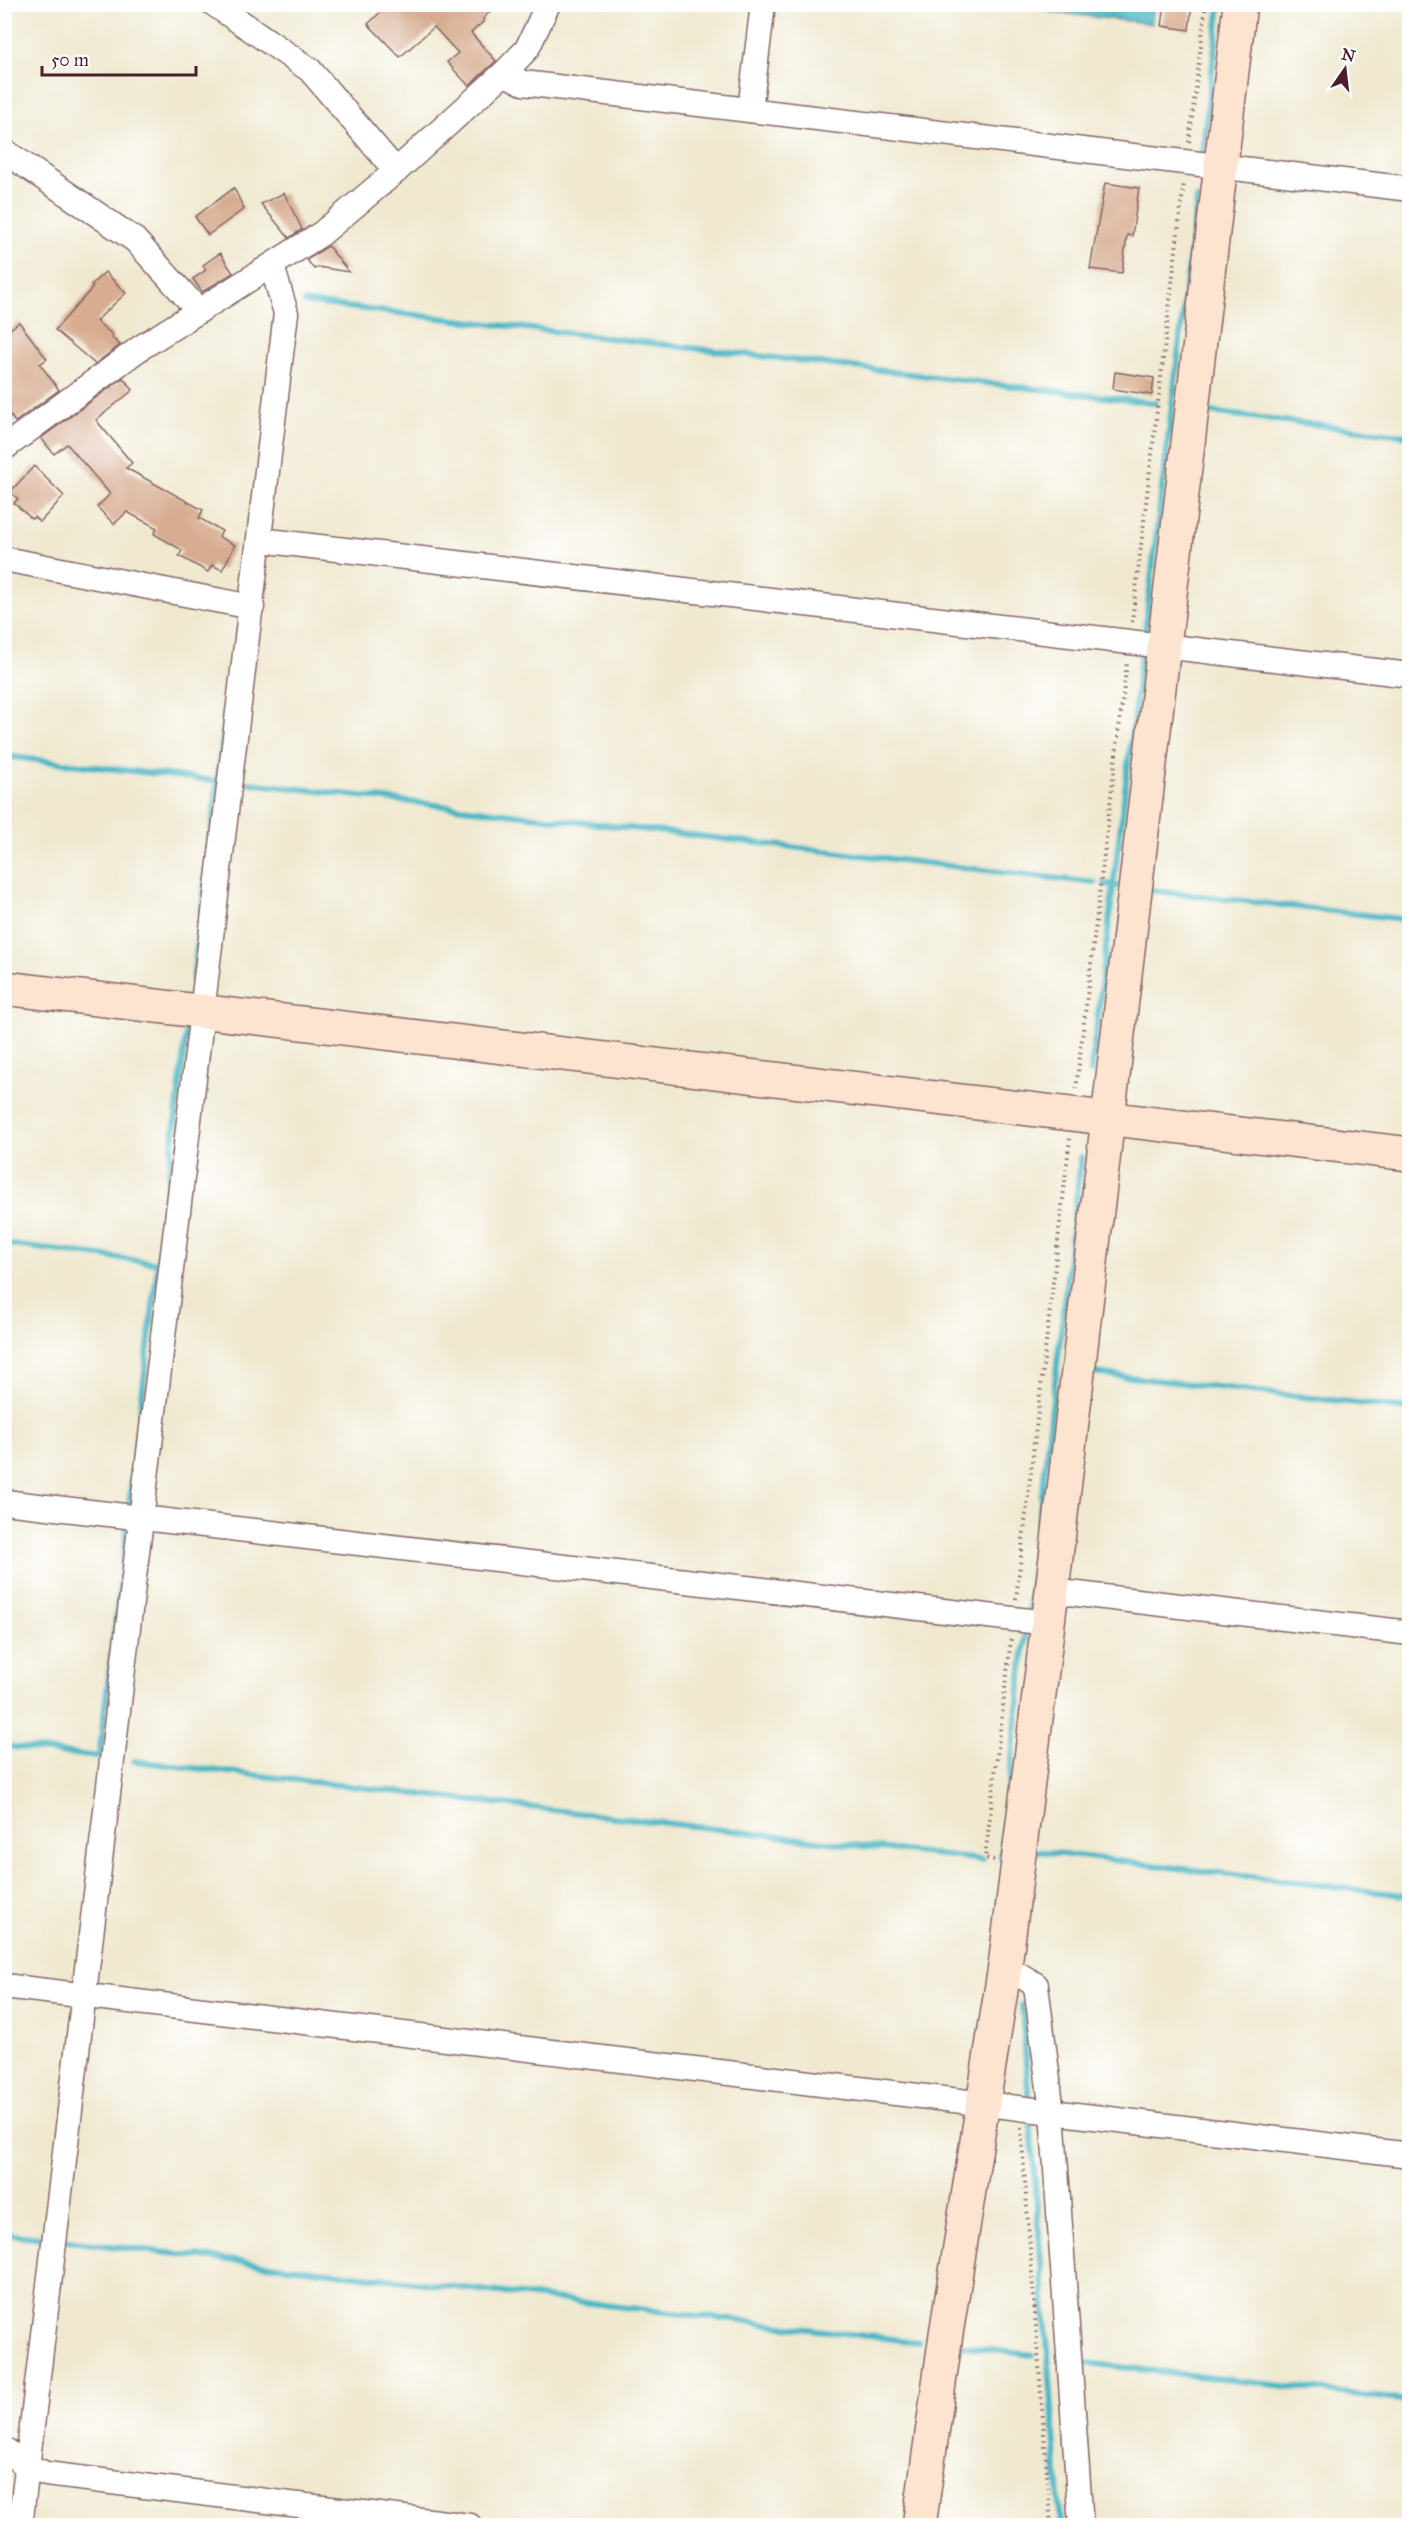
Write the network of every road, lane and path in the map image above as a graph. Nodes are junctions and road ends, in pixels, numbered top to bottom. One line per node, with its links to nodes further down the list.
1 (214, 4): 11 (street)
2 (548, 4): 6 (street)
3 (763, 4): 7 (street)
4 (1206, 4): 9 (path)
5 (1240, 4): 10 (street)
6 (504, 73): 7 (street); 11 (street)
7 (750, 110): 9 (street)
8 (4, 151): 14 (street)
9 (1186, 162): 10 (street); 19 (path)
10 (1221, 166): 12 (street); 19 (street)
11 (396, 171): 13 (street)
12 (1410, 189)
13 (272, 266): 14 (street); 16 (street)
14 (199, 311): 15 (street)
15 (4, 448)
16 (260, 540): 18 (street); 19 (street)
17 (4, 559): 18 (street)
18 (252, 608): 22 (street)
19 (1145, 644): 20 (street); 23 (path); 24 (street)
20 (1410, 675)
21 (4, 988): 22 (street)
22 (202, 1012): 23 (street); 27 (street)
23 (1073, 1114): 24 (street); 29 (path)
24 (1107, 1118): 25 (street); 28 (street)
25 (1410, 1154)
26 (4, 1502): 27 (street)
27 (140, 1518): 29 (street); 35 (street)
28 (1052, 1591): 30 (street); 31 (street)
29 (1014, 1618): 30 (street); 32 (path)
30 (1048, 1623): 33 (street)
31 (1410, 1633)
32 (996, 1860)
33 (1005, 1966): 36 (street); 37 (street)
34 (4, 1986): 35 (street)
35 (85, 1996): 36 (street); 40 (street)
36 (984, 2104): 37 (street); 43 (street)
37 (1032, 2110): 38 (street); 44 (path); 45 (street)
38 (1410, 2155)
39 (4, 2449): 40 (street)
40 (27, 2466): 41 (street); 42 (street)
41 (20, 2526)
42 (470, 2526)
43 (919, 2526)
44 (1051, 2526)
45 (1081, 2526)

